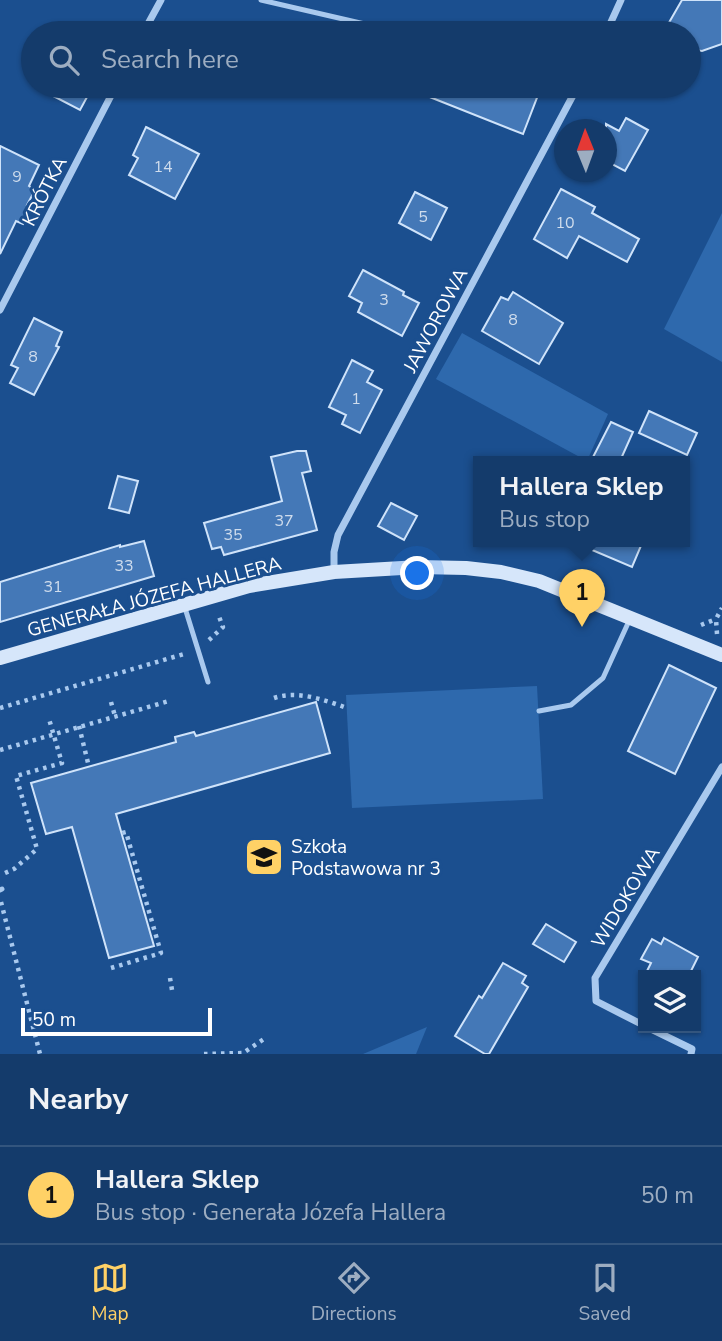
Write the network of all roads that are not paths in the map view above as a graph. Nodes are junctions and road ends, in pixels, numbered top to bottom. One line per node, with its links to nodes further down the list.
1 (161, 0): 4 (street)
2 (261, 0): 5 (lane)
3 (621, 0): 6 (street)
4 (150, 21)
5 (352, 21)
6 (611, 21)
7 (110, 98): 9 (street, KRÓTKA)
8 (572, 98): 10 (street, JAWOROWA)
9 (0, 310)
10 (334, 572): 11 (street, GENERAŁA JÓZEFA HALLERA); 12 (street, GENERAŁA JÓZEFA HALLERA)
11 (184, 605): 14 (street, GENERAŁA JÓZEFA HALLERA); 15 (lane)
12 (630, 618): 13 (street, GENERAŁA JÓZEFA HALLERA); 16 (lane)
13 (721, 653)
14 (0, 658)
15 (208, 682)
16 (539, 710)
17 (722, 767): 18 (street, WIDOKOWA)
18 (638, 1022)
19 (659, 1033): 20 (street)
20 (691, 1054)

